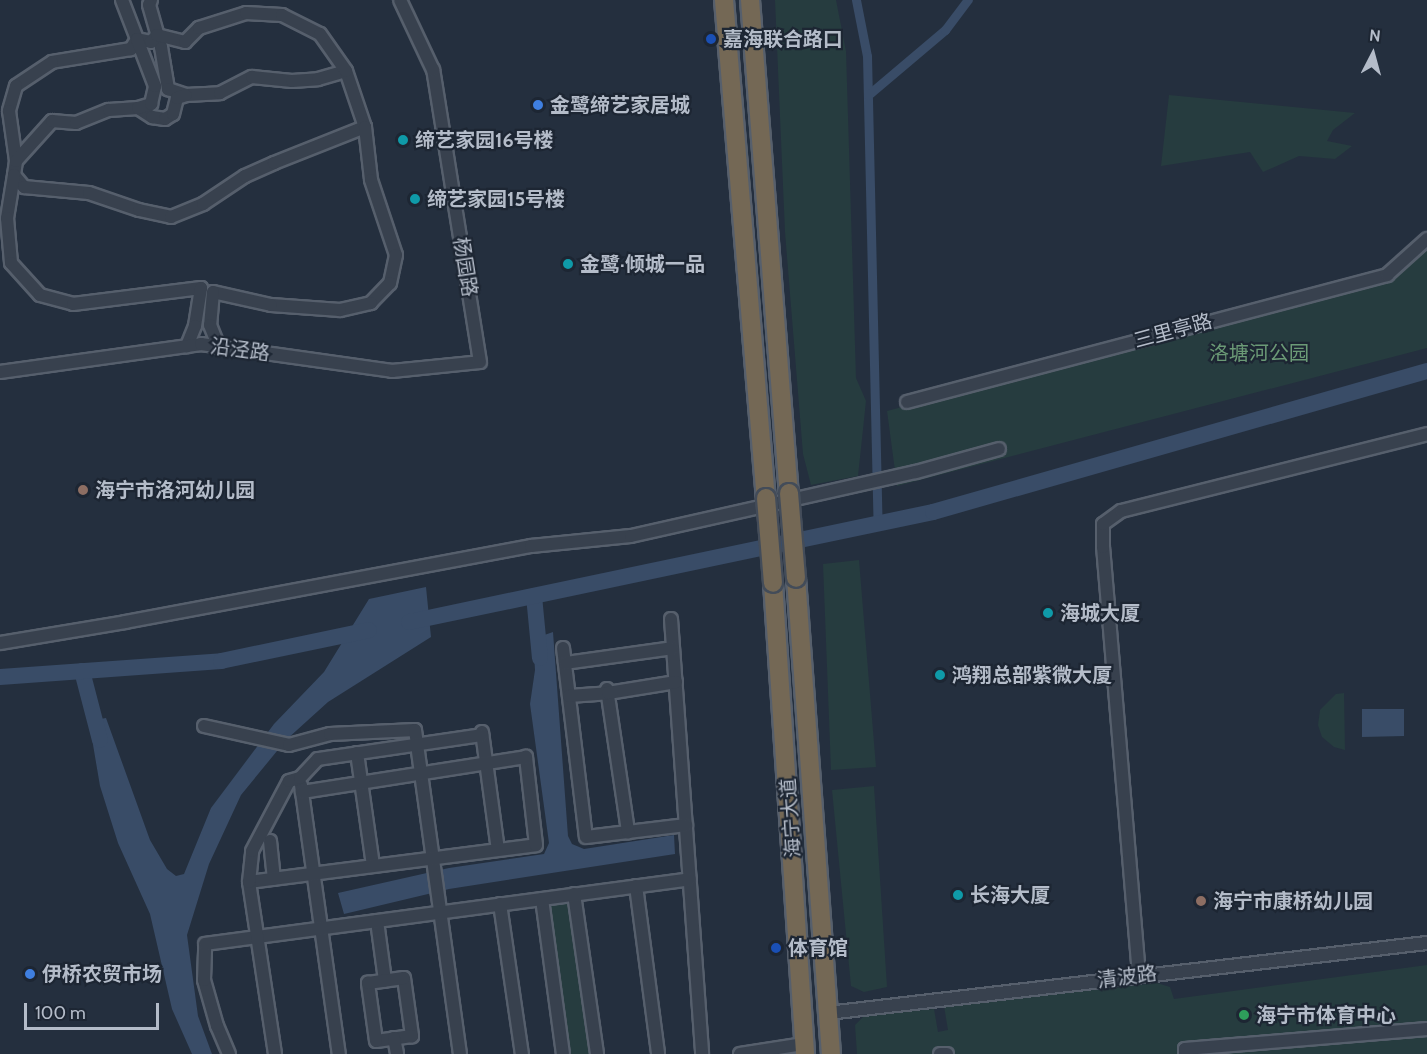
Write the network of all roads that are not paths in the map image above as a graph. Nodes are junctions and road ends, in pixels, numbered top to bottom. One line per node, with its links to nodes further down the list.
1 (122, 0): 7 (street)
2 (151, 0): 6 (street)
3 (400, 0): 17 (street, 杨园路)
4 (724, 0): 62 (highway, 海宁大道, bridge)
5 (750, 0): 59 (highway, 海宁大道, bridge)
6 (157, 35): 7 (street); 8 (street); 9 (street)
7 (137, 39): 10 (street); 12 (street)
8 (346, 71): 9 (street); 11 (street)
9 (186, 95): 10 (street)
10 (138, 108): 12 (street)
11 (365, 127): 13 (street); 16 (street)
12 (16, 161): 13 (street)
13 (14, 175): 15 (street)
14 (1427, 239): 19 (street, 三里亭路)
15 (187, 346): 16 (street, 沿泾路); 18 (street, 沿泾路)
16 (219, 347): 17 (street, 沿泾路)
17 (480, 362)
18 (0, 372)
19 (907, 402)
20 (1427, 434): 57 (street)
21 (999, 449): 23 (street)
22 (671, 619): 25 (street)
23 (0, 643)
24 (563, 648): 26 (street)
25 (673, 648): 26 (street); 27 (street)
26 (565, 663): 29 (street)
27 (676, 682): 28 (street); 38 (street)
28 (607, 691): 29 (street); 39 (street)
29 (569, 696): 39 (street)
30 (204, 726): 31 (street)
31 (417, 744): 32 (street); 33 (street); 34 (street)
32 (357, 753): 35 (street); 36 (street)
33 (486, 763): 34 (street); 41 (street); 41 (street)
34 (421, 773): 36 (street); 42 (street)
35 (300, 778): 37 (street); 47 (street)
36 (361, 783): 37 (street); 43 (street)
37 (302, 792): 44 (street)
38 (686, 825): 39 (street); 46 (street)
39 (628, 832)
40 (270, 841): 45 (street)
41 (498, 850): 42 (street)
42 (433, 859): 43 (street); 52 (street)
43 (374, 866): 44 (street)
44 (313, 874): 45 (street); 54 (street)
45 (274, 879): 47 (street)
46 (690, 879): 48 (street); 72 (street)
47 (249, 882): 55 (street)
48 (636, 886): 49 (street); 71 (street)
49 (574, 894): 50 (street); 70 (street)
50 (542, 899): 51 (street); 69 (street)
51 (500, 904): 52 (street); 68 (street)
52 (440, 908): 53 (street); 67 (street)
53 (377, 921): 54 (street); 58 (street)
54 (321, 928): 55 (street); 65 (street)
55 (257, 937): 63 (street); 64 (street)
56 (1427, 943): 57 (street, 清波路)
57 (1139, 975): 59 (street, 清波路)
58 (385, 980): 61 (street); 61 (street)
59 (828, 1013): 74 (highway, 海宁大道)
60 (1427, 1029): 77 (street)
61 (394, 1038): 66 (street)
62 (804, 1049): 73 (street)
63 (229, 1054)
64 (275, 1054)
65 (339, 1054)
66 (397, 1054)
67 (460, 1054)
68 (522, 1054)
69 (563, 1054)
70 (597, 1054)
71 (658, 1054)
72 (702, 1054)
73 (740, 1054)
74 (831, 1054)
75 (940, 1054): 76 (street)
76 (947, 1054)
77 (1185, 1054)

